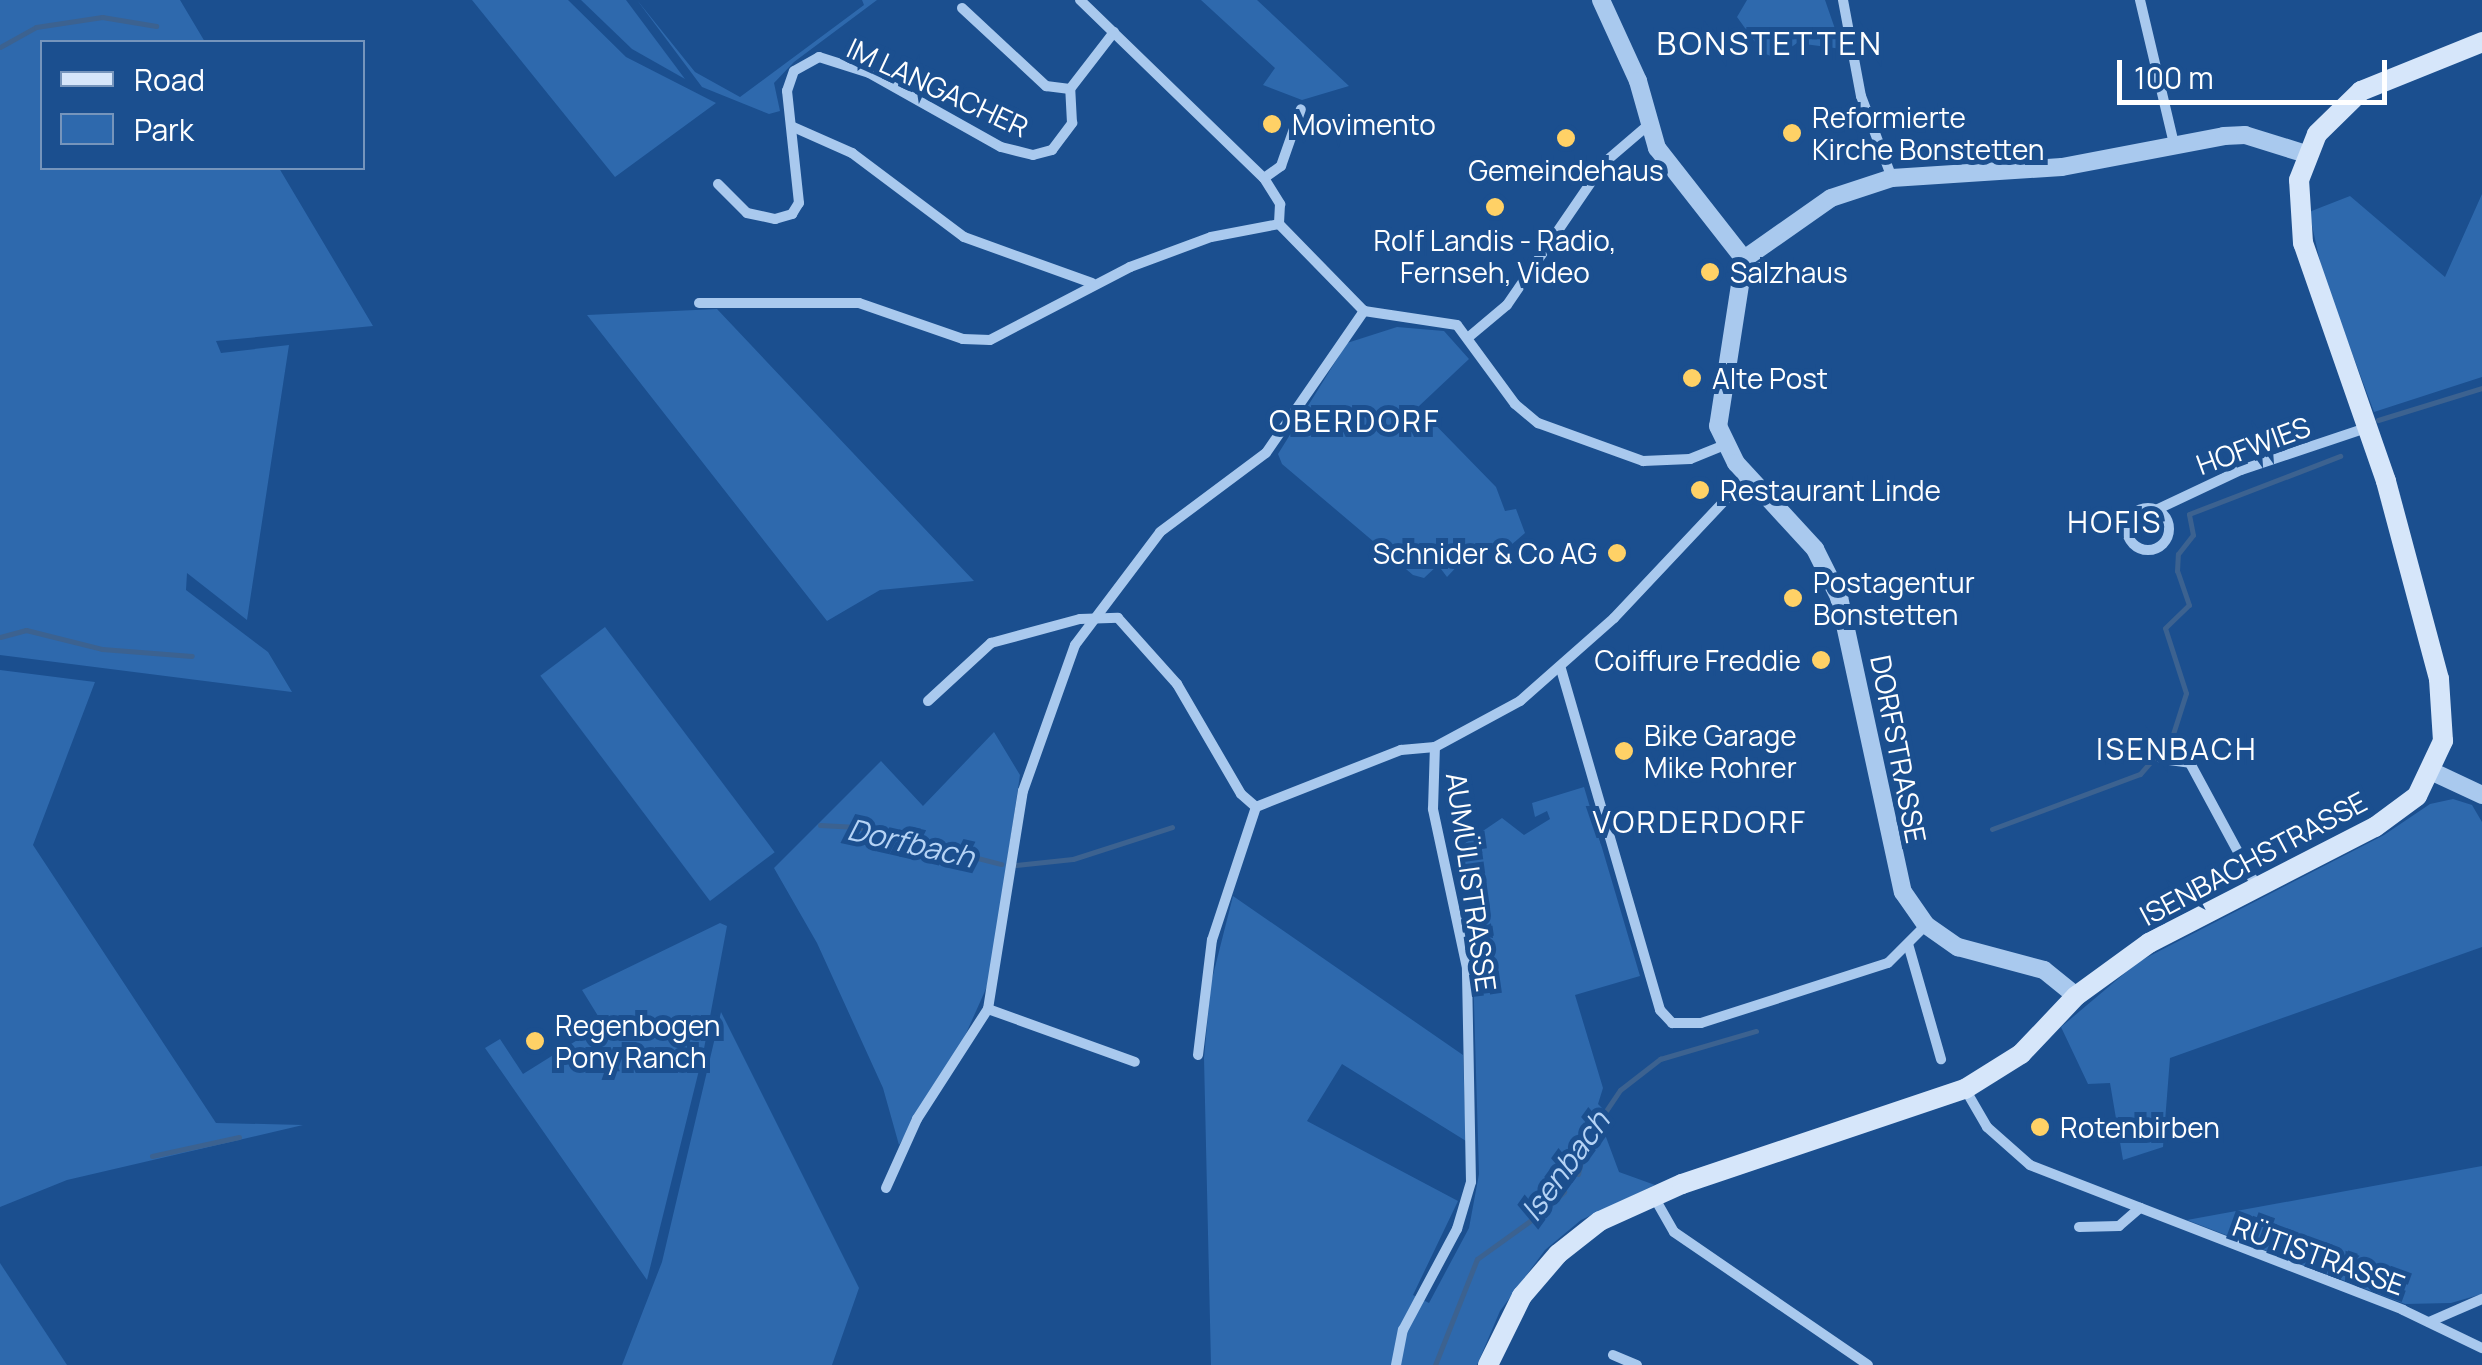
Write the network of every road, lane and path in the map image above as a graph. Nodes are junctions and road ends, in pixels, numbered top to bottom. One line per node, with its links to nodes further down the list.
1 (1080, 0): 6 (street)
2 (1601, 0): 11 (street)
3 (1843, 0): 15 (street)
4 (2140, 0): 12 (street)
5 (962, 8): 8 (street, IM LANGACHER)
6 (1114, 32): 8 (street); 14 (street)
7 (2482, 42): 13 (main road)
8 (1070, 89): 10 (street, IM LANGACHER)
9 (1301, 109): 14 (street)
10 (791, 126): 16 (street, IM LANGACHER); 20 (street)
11 (1647, 126): 18 (street); 23 (street)
12 (2175, 148): 13 (street); 15 (street)
13 (2306, 154): 24 (main road)
14 (1264, 178): 17 (street)
15 (1892, 178): 18 (street)
16 (718, 184)
17 (1279, 224): 20 (street); 22 (street)
18 (1751, 262): 19 (street); 25 (street)
19 (1770, 272)
20 (1092, 283): 21 (street)
21 (700, 304)
22 (1364, 311): 23 (street); 28 (street)
23 (1470, 336): 25 (street)
24 (2366, 428): 27 (street, HOFWIES); 33 (main road)
25 (1724, 445): 26 (street, DORFSTRASSE)
26 (1748, 476): 29 (street, AUMÜLISTRASSE); 37 (street, DORFSTRASSE)
27 (2158, 509): 27 (street)
28 (1100, 616): 30 (street); 35 (street); 40 (street)
29 (1561, 669): 31 (street, AUMÜLISTRASSE); 38 (street)
30 (928, 702)
31 (1435, 746): 35 (street); 53 (street, AUMÜLISTRASSE)
32 (2162, 759): 36 (street)
33 (2433, 772): 34 (street); 36 (main road, ISENBACHSTRASSE)
34 (2482, 794)
35 (1256, 808): 41 (street)
36 (2259, 890): 39 (main road, ISENBACHSTRASSE)
37 (1926, 925): 38 (street); 39 (street, DORFSTRASSE)
38 (1908, 944): 42 (street)
39 (2076, 996): 44 (main road, ISENBACHSTRASSE)
40 (988, 1009): 43 (street); 45 (street)
41 (1198, 1055)
42 (1940, 1058)
43 (1135, 1062)
44 (1965, 1089): 46 (main road, ISENBACHSTRASSE); 47 (street, RÜTISTRASSE)
45 (886, 1188)
46 (1654, 1196): 54 (main road, ISENBACHSTRASSE); 56 (street)
47 (2140, 1208): 48 (street); 50 (street, RÜTISTRASSE)
48 (2078, 1227)
49 (2482, 1300): 50 (street)
50 (2428, 1322): 51 (street, RÜTISTRASSE)
51 (2482, 1348)
52 (1613, 1355): 55 (street)
53 (1396, 1365)
54 (1488, 1365)
55 (1636, 1365)
56 (1868, 1365)

